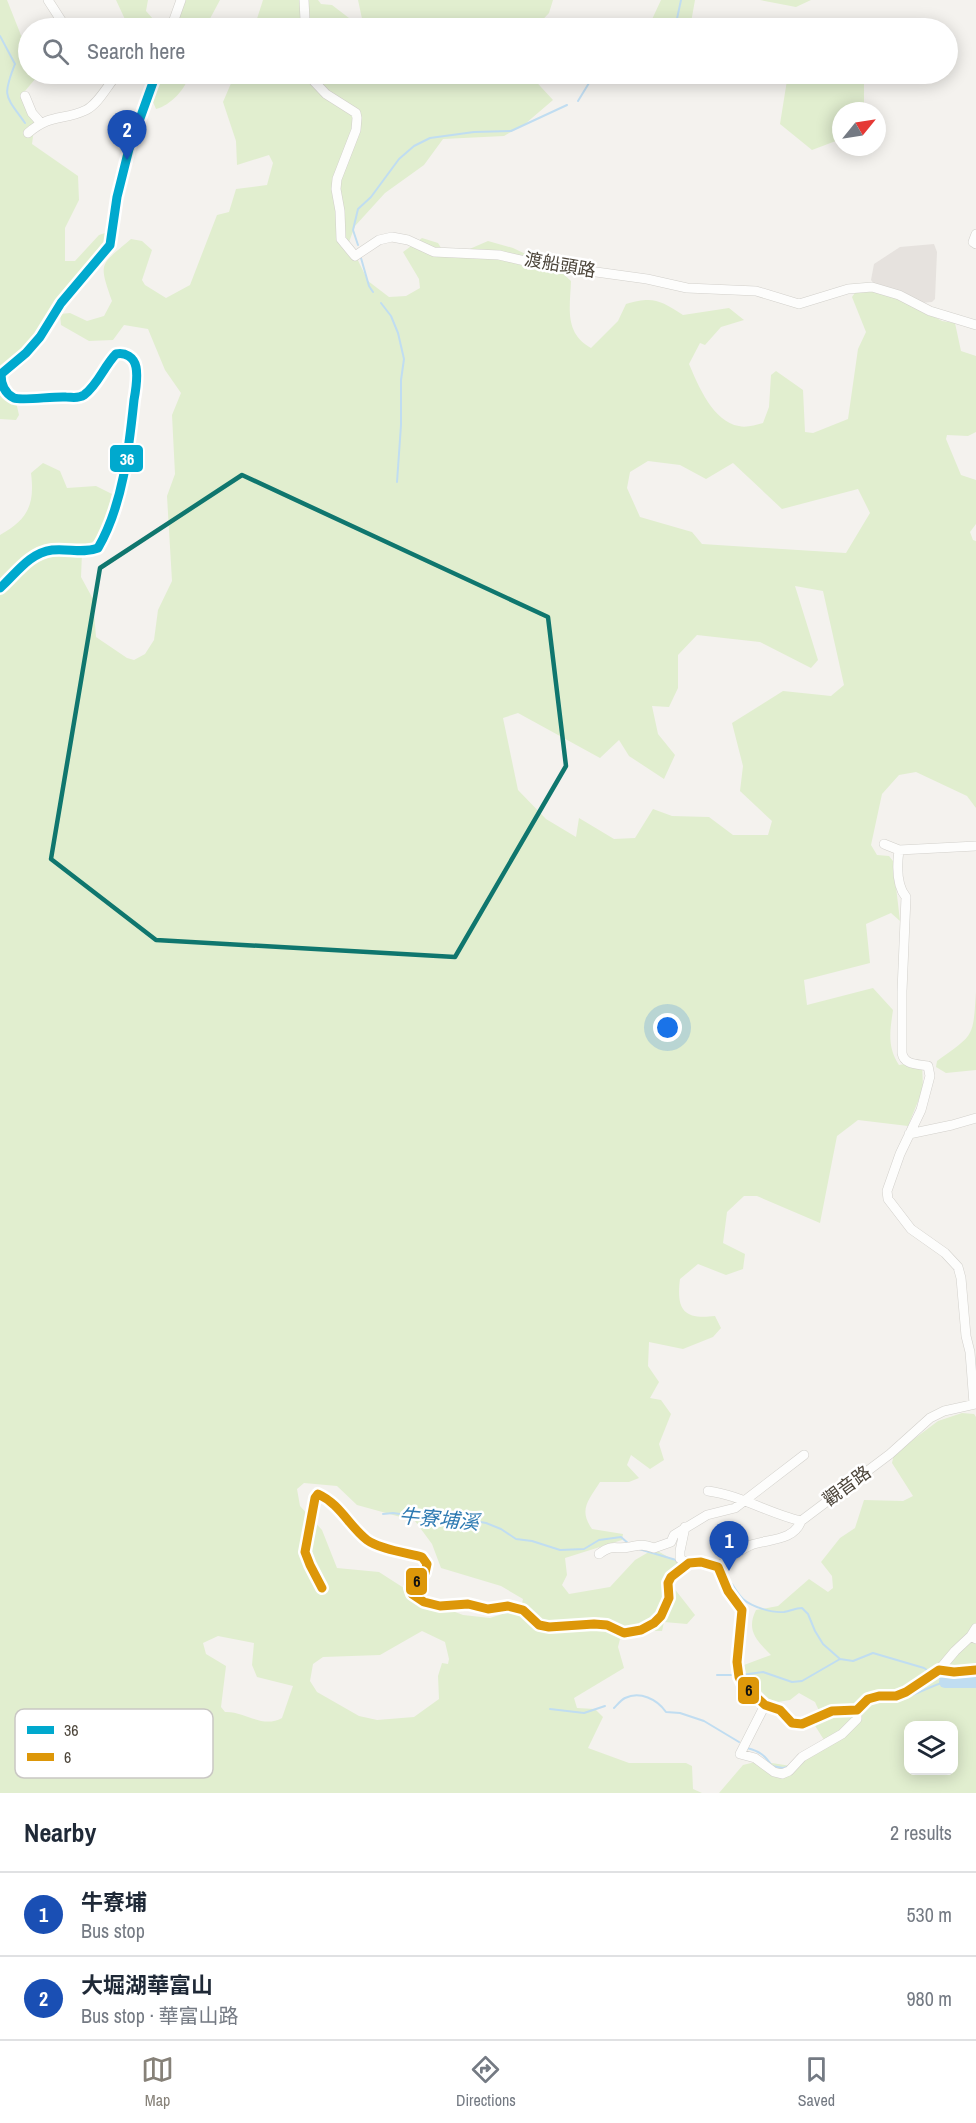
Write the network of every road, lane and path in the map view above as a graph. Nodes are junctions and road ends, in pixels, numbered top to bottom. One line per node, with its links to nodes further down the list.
1 (48, 0): 4 (street)
2 (181, 0): 5 (street)
3 (304, 0): 6 (street)
4 (60, 18)
5 (175, 18)
6 (305, 18)
7 (110, 84): 11 (street)
8 (152, 84): 16 (street)
9 (316, 84): 15 (street, 渡船頭路)
10 (25, 96): 11 (street)
11 (40, 122): 12 (street)
12 (28, 133)
13 (976, 234): 14 (street)
14 (976, 244)
15 (976, 324)
16 (0, 588)
17 (884, 844): 19 (street)
18 (976, 846): 19 (street)
19 (899, 850): 21 (street)
20 (976, 1118): 21 (street)
21 (909, 1134): 22 (street)
22 (975, 1404): 26 (street, 觀音路)
23 (804, 1455): 25 (street)
24 (708, 1491): 25 (street)
25 (744, 1501): 26 (street); 27 (street)
26 (801, 1521): 30 (street, 觀音路)
27 (685, 1527): 28 (street); 29 (street)
28 (599, 1554)
29 (689, 1563): 30 (street); 31 (street)
30 (718, 1567): 35 (street)
31 (322, 1588)
32 (974, 1634): 34 (street)
33 (976, 1670): 34 (street)
34 (935, 1672): 36 (street)
35 (765, 1705): 36 (street); 36 (street)
36 (857, 1714)

